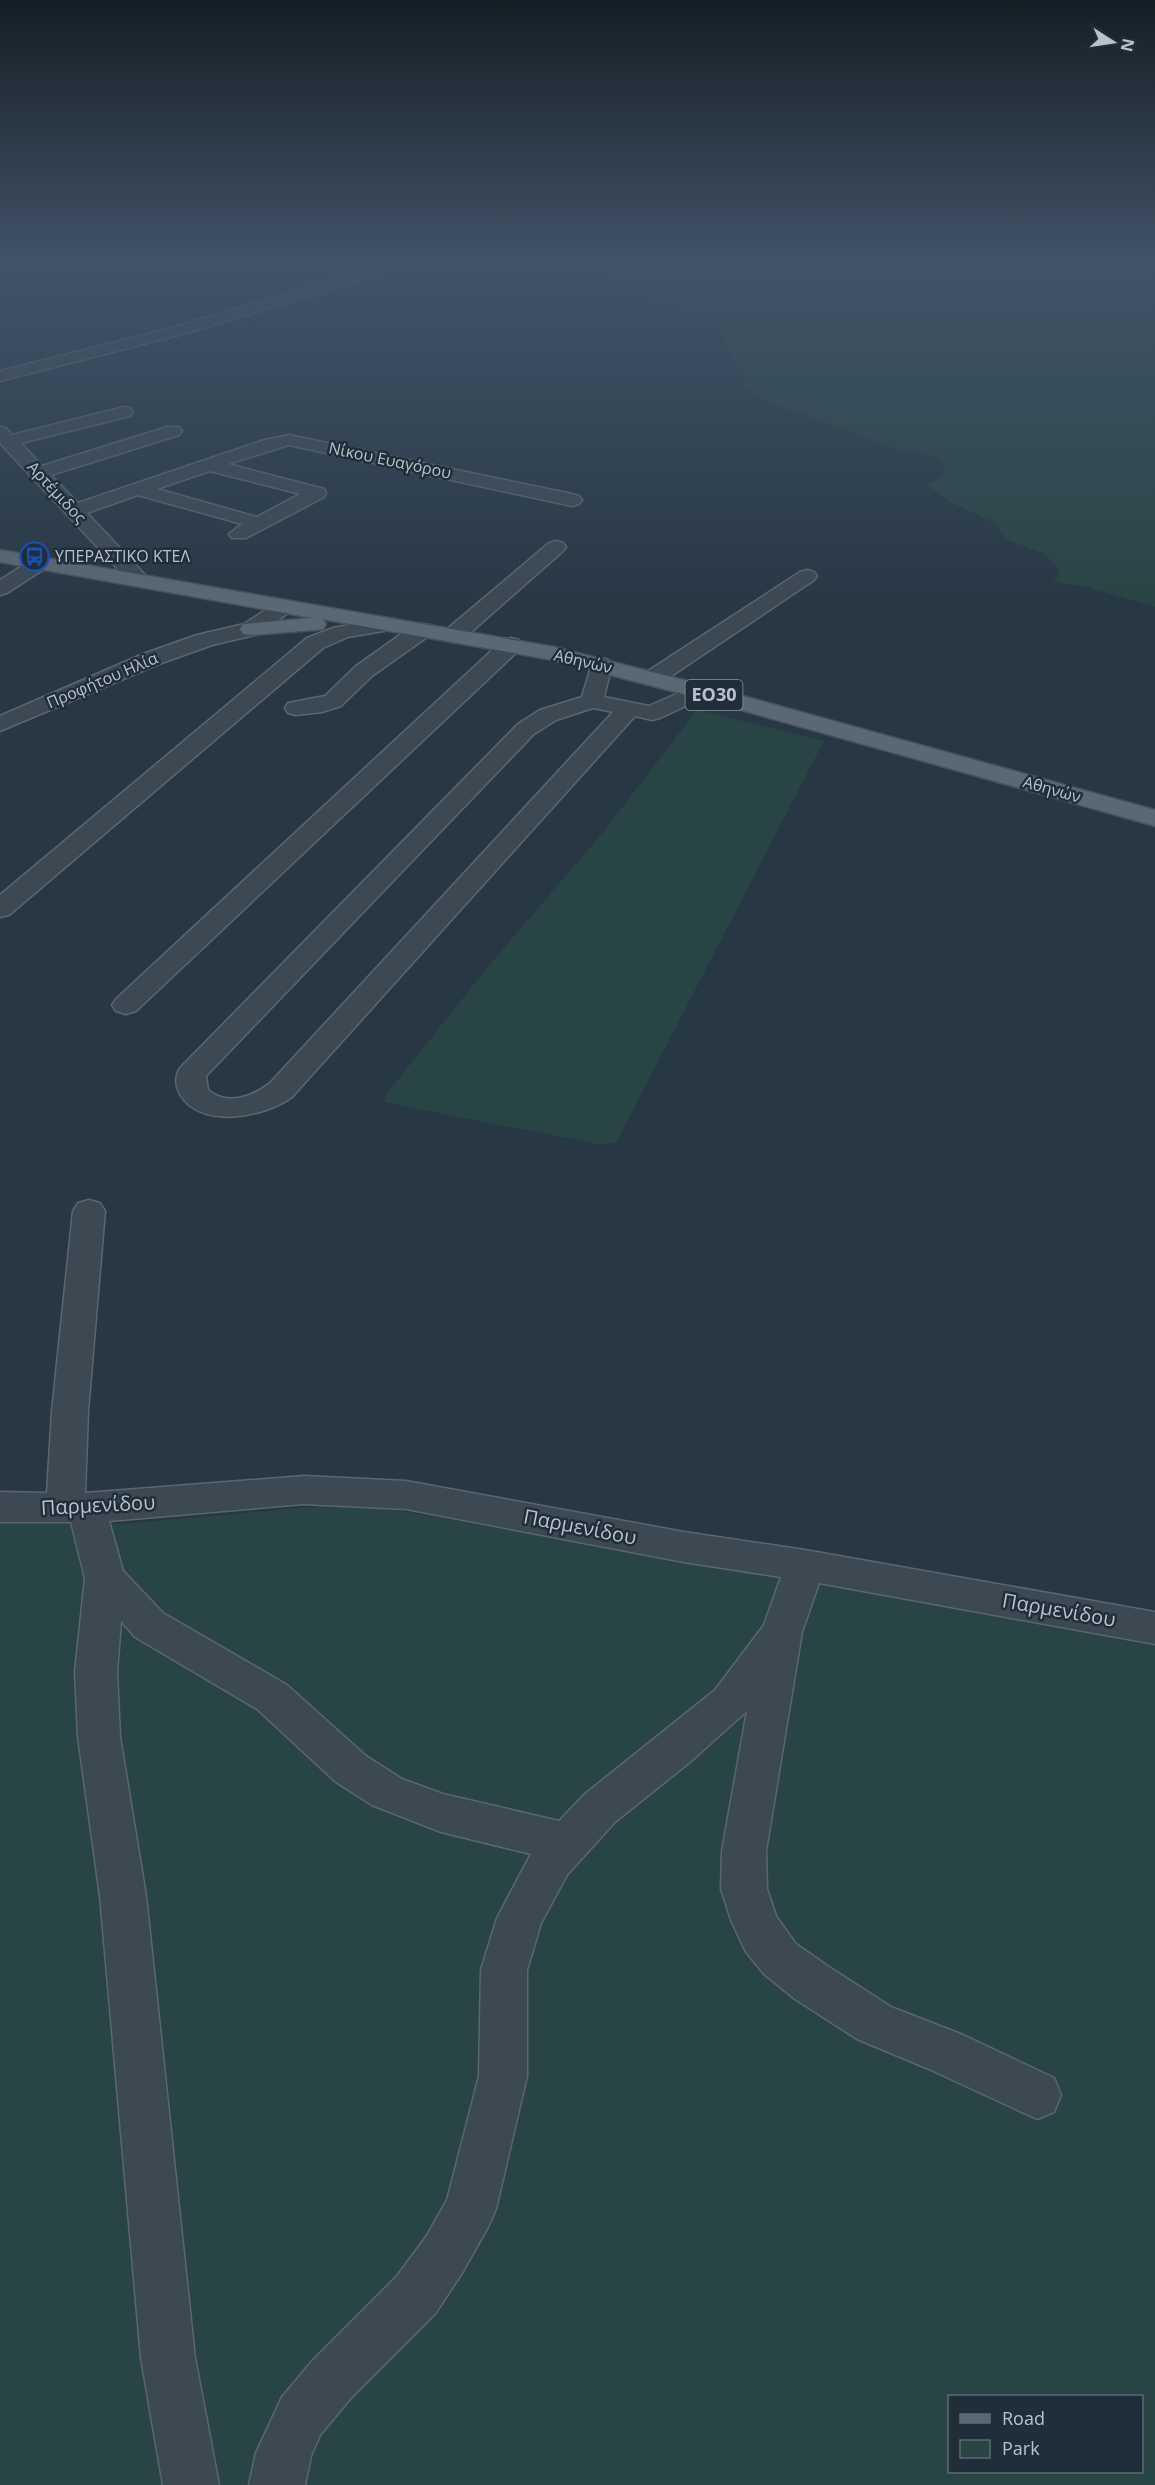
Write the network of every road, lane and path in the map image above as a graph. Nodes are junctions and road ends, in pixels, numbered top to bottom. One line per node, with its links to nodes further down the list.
1 (124, 412): 3 (street)
2 (173, 431): 5 (street)
3 (5, 436): 5 (street, Αρτέμιδος)
4 (209, 465): 6 (street, Νίκου Ευαγόρου); 7 (street, Νίκου Ευαγόρου); 9 (street)
5 (40, 474): 8 (street, Αρτέμιδος)
6 (137, 489): 8 (street, Νίκου Ευαγόρου); 9 (street)
7 (572, 500)
8 (74, 511): 15 (street, Αρτέμιδος)
9 (259, 523): 10 (street)
10 (233, 537)
11 (556, 548): 22 (street)
12 (0, 556): 13 (main road, Αθηνών / ΕΟ30)
13 (40, 563): 15 (main road, Αθηνών / ΕΟ30); 16 (street)
14 (807, 576): 25 (street)
15 (138, 579): 17 (main road, Αθηνών / ΕΟ30)
16 (0, 589)
17 (232, 597): 18 (main road, Αθηνών / ΕΟ30); 20 (main road)
18 (275, 604): 19 (main road, Αθηνών / ΕΟ30); 20 (street)
19 (387, 624): 20 (main road); 21 (main road, Αθηνών / ΕΟ30); 32 (street)
20 (245, 625): 30 (street, Προφήτου Ηλία)
21 (422, 630): 22 (main road, Αθηνών / ΕΟ30); 28 (street)
22 (454, 635): 23 (main road, Αθηνών / ΕΟ30)
23 (511, 645): 24 (main road, Αθηνών / ΕΟ30); 33 (street)
24 (601, 665): 25 (main road, Αθηνών / ΕΟ30); 27 (street)
25 (653, 678): 26 (main road, Αθηνών / ΕΟ30)
26 (699, 691): 29 (street); 31 (main road, Αθηνών / ΕΟ30)
27 (592, 701): 29 (street); 29 (street)
28 (296, 708)
29 (629, 709)
30 (6, 717)
31 (1155, 818)
32 (0, 909)
33 (126, 1005)
34 (90, 1210): 36 (street)
35 (0, 1507): 36 (street, Παρμενίδου)
36 (76, 1508): 37 (street, Παρμενίδου); 38 (street)
37 (805, 1565): 39 (street, Παρμενίδου); 40 (street)
38 (105, 1578): 41 (street); 43 (street)
39 (1155, 1628)
40 (782, 1632): 41 (street); 42 (street)
41 (568, 1843): 44 (street)
42 (1037, 2095)
43 (191, 2485)
44 (277, 2485)

